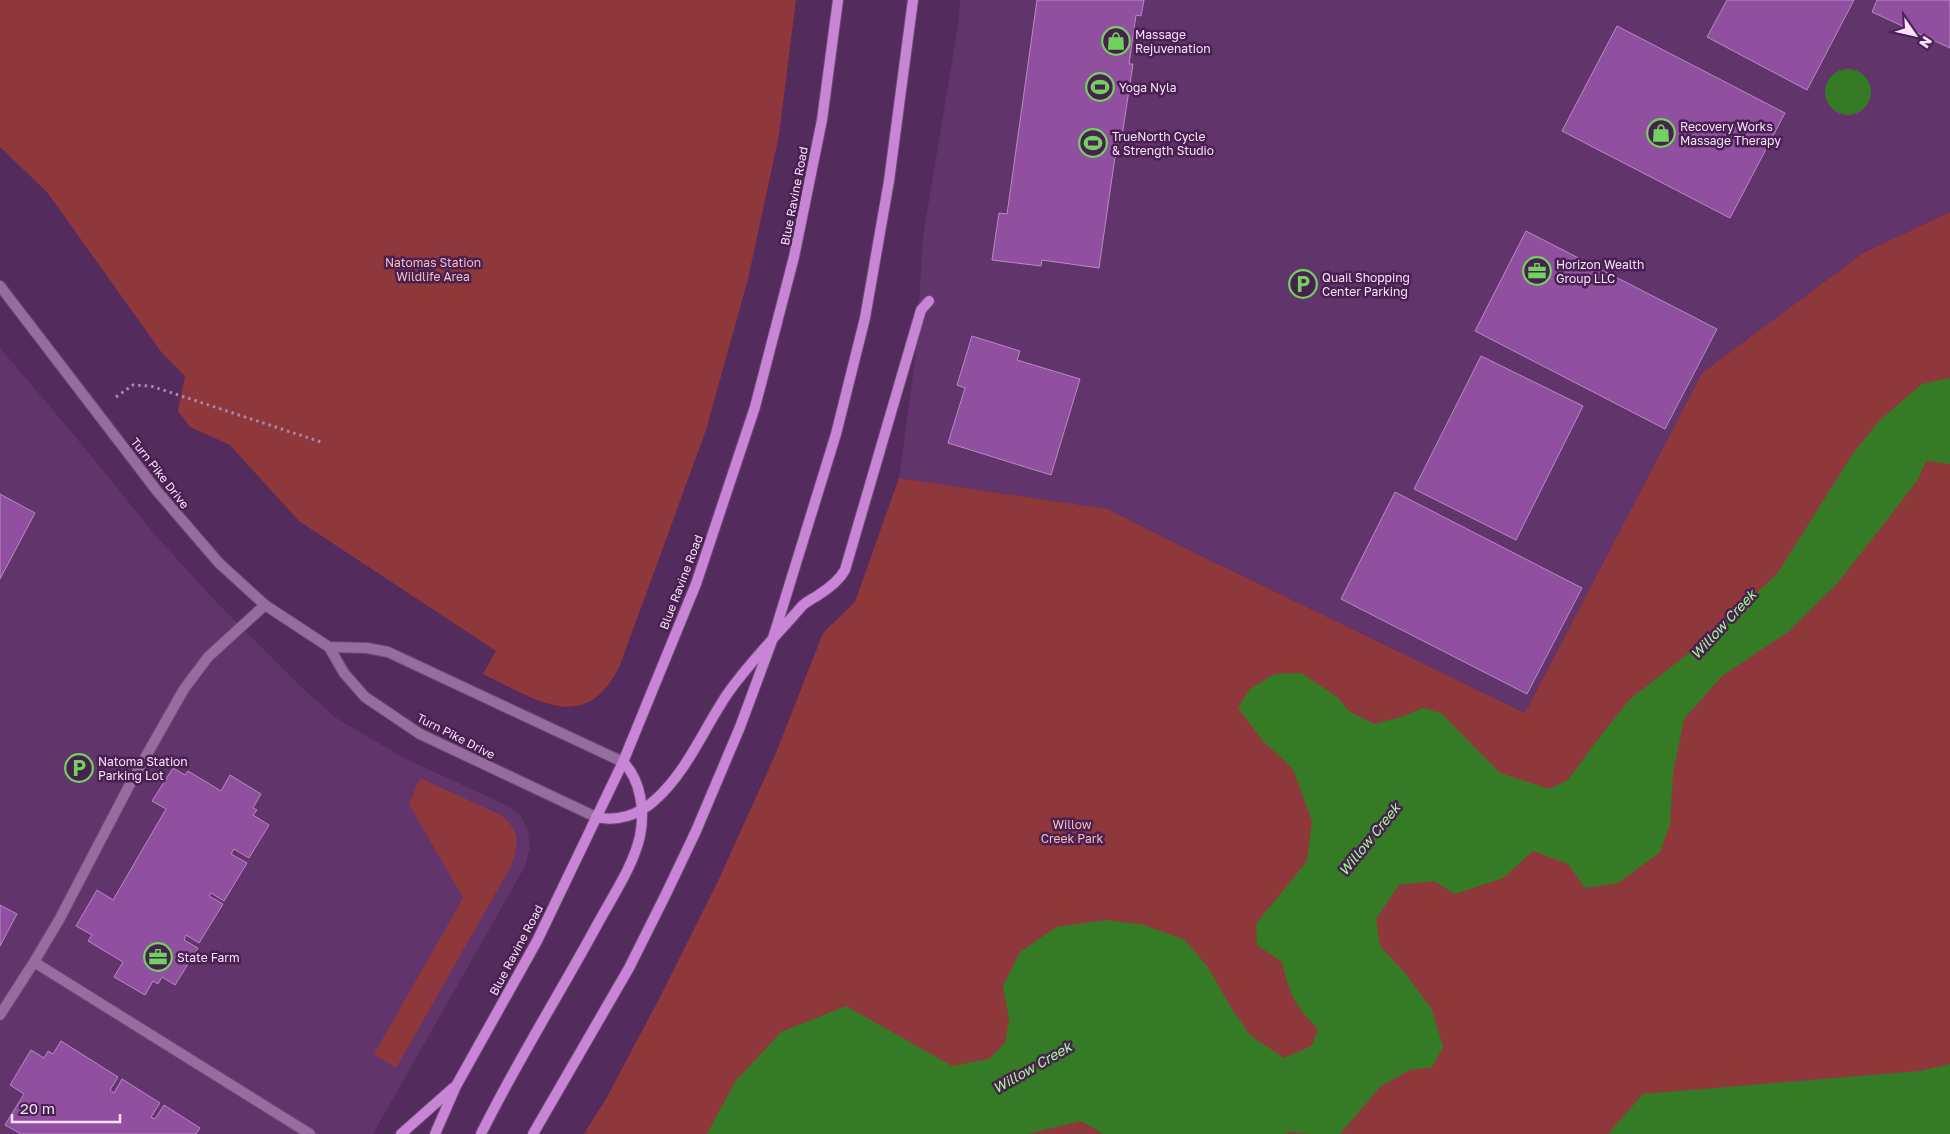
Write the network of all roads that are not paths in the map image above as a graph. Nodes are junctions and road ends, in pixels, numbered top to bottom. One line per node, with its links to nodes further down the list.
1 (838, 0): 8 (main road, Blue Ravine Road)
2 (913, 0): 6 (main road)
3 (0, 286): 5 (street, Turn Pike Drive)
4 (929, 301): 6 (main road)
5 (265, 605): 7 (street, Turn Pike Drive); 11 (street)
6 (773, 638): 9 (main road); 18 (main road)
7 (329, 648): 8 (street); 10 (street, Turn Pike Drive)
8 (623, 762): 9 (main road); 10 (main road, Blue Ravine Road)
9 (642, 811): 10 (main road); 17 (main road)
10 (596, 817): 13 (main road, Blue Ravine Road)
11 (34, 962): 12 (street); 14 (street)
12 (0, 1015)
13 (456, 1086): 15 (main road); 16 (main road, Blue Ravine Road)
14 (310, 1134)
15 (401, 1134)
16 (435, 1134)
17 (481, 1134)
18 (533, 1134)

